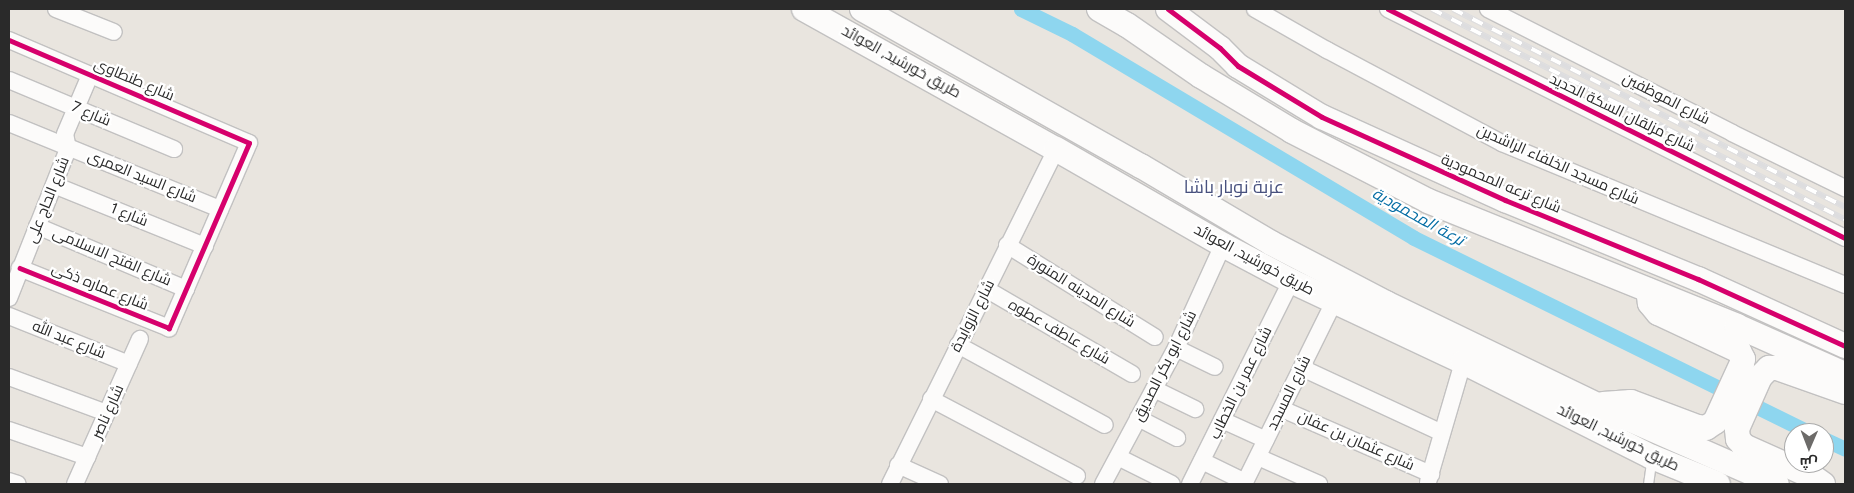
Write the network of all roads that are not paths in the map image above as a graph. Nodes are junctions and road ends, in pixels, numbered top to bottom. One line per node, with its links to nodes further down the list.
1 (56, 9): 9 (street)
2 (804, 9): 20 (main road, طريق خورشيد, العوائد)
3 (862, 9): 27 (main road, طريق خورشيد, العوائد)
4 (1099, 9): 17 (main road)
5 (1168, 9): 12 (main road, شارع ترعه المحمودية)
6 (1255, 9): 33 (street, شارع مسجد الخلفاء الراشدين)
7 (1388, 9): 26 (street, شارع مزلقان السكة الحديد)
8 (1488, 9): 22 (street, شارع الموظفين)
9 (86, 14): 10 (street)
10 (114, 32)
11 (9, 40): 13 (street, شارع طنطاوى)
12 (1238, 66): 17 (main road); 43 (main road, شارع ترعه المحمودية)
13 (90, 75): 15 (street, شارع الحاج على); 23 (street, شارع طنطاوى)
14 (9, 80): 15 (street, شارع 7)
15 (76, 108): 18 (street, شارع الحاج على); 19 (street, شارع 7)
16 (9, 123): 18 (street, شارع السيد العمرى)
17 (1292, 131): 36 (main road)
18 (68, 147): 21 (street, شارع الحاج على); 23 (street, شارع السيد العمرى)
19 (174, 149)
20 (1056, 149): 24 (main road, طريق خورشيد, العوائد); 30 (street, شارع الزوايدة)
21 (54, 184): 25 (street, شارع الحاج على); 29 (street, شارع 1)
22 (1845, 188)
23 (220, 209): 29 (street)
24 (1180, 221): 27 (main road); 28 (main road, طريق خورشيد, العوائد)
25 (38, 226): 31 (street, شارع الحاج على); 34 (street, شارع الفتح الاسلامى)
26 (1845, 238)
27 (1271, 243): 56 (main road, طريق خورشيد, العوائد)
28 (1222, 245): 32 (main road, طريق خورشيد, العوائد); 44 (street, شارع ابو بكر الصديق)
29 (205, 246): 34 (street)
30 (1007, 246): 35 (street, شارع الزوايدة); 40 (street, شارع المدينه المنورة)
31 (20, 268): 34 (street, شارع عماره ذكى); 37 (street, شارع الحاج على)
32 (1291, 281): 38 (main road, طريق خورشيد, العوائد); 61 (street, شارع عمر بن الخطاب)
33 (1845, 285)
34 (186, 288)
35 (986, 289): 42 (street, شارع الزوايدة); 50 (street, شارع عاطف عطوه)
36 (1648, 290): 49 (main road); 51 (main road)
37 (9, 298)
38 (1334, 302): 45 (main road, طريق خورشيد, العوائد); 48 (street, شارع المسجد)
39 (9, 316): 46 (street, شارع عبد الله)
40 (1155, 336)
41 (140, 339): 46 (street, شارع ناصر)
42 (958, 345): 55 (street, شارع الزوايدة); 62 (street)
43 (1845, 346)
44 (1176, 348): 47 (street); 53 (street, شارع ابو بكر الصديق)
45 (1463, 362): 65 (street); 71 (main road, طريق خورشيد, العوائد)
46 (129, 364): 59 (street, شارع ناصر)
47 (1215, 367)
48 (1302, 368): 58 (street, شارع المسجد); 65 (street)
49 (1751, 370): 54 (main road); 63 (main road)
50 (1132, 374)
51 (1845, 374)
52 (9, 377): 59 (street)
53 (1154, 389): 57 (street); 60 (street, شارع ابو بكر الصديق)
54 (1845, 392)
55 (931, 399): 73 (street, شارع الزوايدة); 74 (street)
56 (1599, 406): 63 (main road); 88 (main road, طريق خورشيد, العوائد)
57 (1195, 409)
58 (1282, 409): 67 (street, شارع المسجد); 75 (street, شارع عثمان بن عفان)
59 (107, 413): 68 (street, شارع ناصر)
60 (1138, 418): 66 (street); 69 (street, شارع ابو بكر الصديق)
61 (1222, 420): 67 (street); 72 (street, شارع عمر بن الخطاب)
62 (1105, 424)
63 (1726, 425): 89 (main road)
64 (9, 430): 68 (street)
65 (1442, 433): 75 (street)
66 (1177, 438)
67 (1266, 440): 70 (street, شارع المسجد)
68 (87, 457): 79 (street, شارع ناصر)
69 (1118, 457): 82 (street, شارع ابو بكر الصديق); 83 (street)
70 (1258, 457): 77 (street, شارع المسجد); 85 (street)
71 (1652, 457): 86 (lane); 87 (main road, طريق خورشيد, العوائد)
72 (1202, 461): 77 (street); 84 (street, شارع عمر بن الخطاب)
73 (898, 465): 80 (street, شارع الزوايدة); 81 (street)
74 (1078, 476)
75 (1429, 479)
76 (9, 481): 78 (street)
77 (1245, 483)
78 (18, 484)
79 (75, 484)
80 (890, 484)
81 (940, 484)
82 (1103, 484)
83 (1172, 484)
84 (1190, 484)
85 (1319, 484)
86 (1648, 484)
87 (1718, 484)
88 (1776, 484)
89 (1823, 484)

